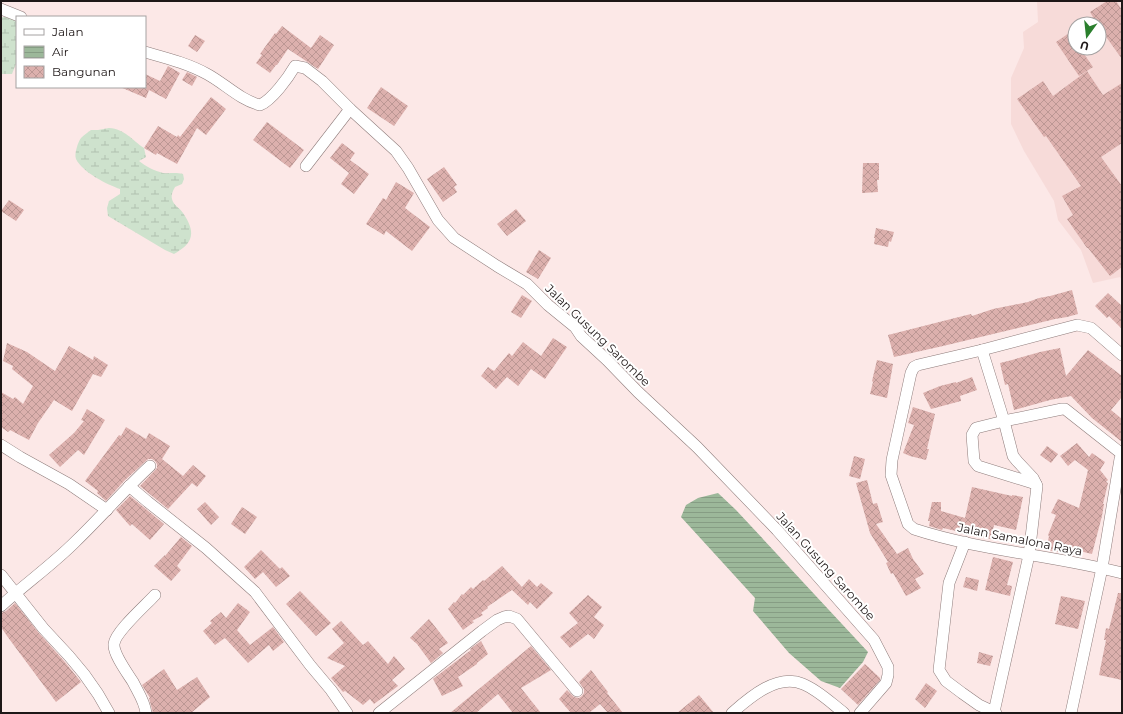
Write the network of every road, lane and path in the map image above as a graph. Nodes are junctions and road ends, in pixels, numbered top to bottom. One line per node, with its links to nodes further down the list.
1 (1, 9): 2 (street)
2 (18, 16)
3 (146, 52): 4 (street, Jalan Gusung Sarombe)
4 (350, 109): 5 (street); 31 (street, Jalan Gusung Sarombe)
5 (306, 166)
6 (982, 350): 7 (street); 8 (street); 15 (street, Jalan Samalona Raya)
7 (1122, 355)
8 (1004, 421): 10 (street); 12 (street); 12 (street)
9 (1, 445): 14 (street)
10 (1122, 454): 17 (street)
11 (150, 466): 13 (street)
12 (1036, 484): 16 (street)
13 (129, 486): 14 (street); 27 (street)
14 (107, 510): 20 (street)
15 (965, 542): 16 (street, Jalan Samalona Raya); 24 (street)
16 (1029, 555): 17 (street, Jalan Samalona Raya); 24 (street)
17 (1102, 568): 18 (street, Jalan Samalona Raya); 32 (street)
18 (1122, 573)
19 (1, 575): 20 (street)
20 (15, 593): 22 (street); 25 (street)
21 (155, 595): 26 (street)
22 (1, 606)
23 (577, 691): 28 (street)
24 (995, 712)
25 (109, 713)
26 (146, 713)
27 (347, 713)
28 (379, 713)
29 (732, 713): 30 (street)
30 (844, 713)
31 (860, 713)
32 (1070, 713)

